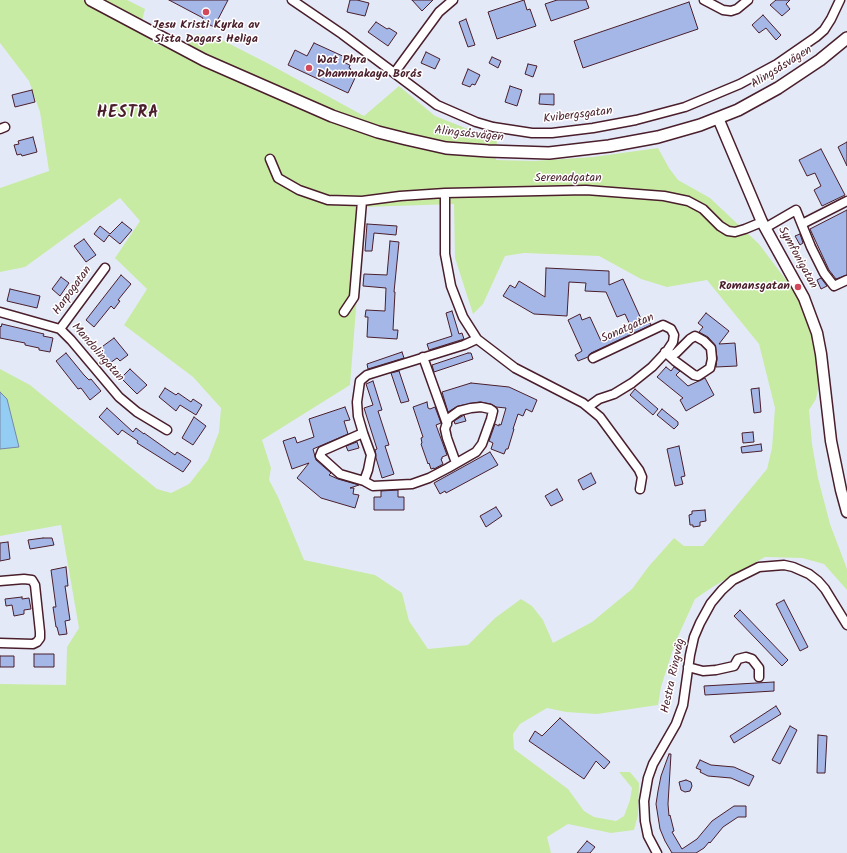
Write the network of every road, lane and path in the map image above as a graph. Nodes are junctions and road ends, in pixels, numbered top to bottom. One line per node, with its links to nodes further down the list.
1 (91, 0): 9 (main road, Alingsåsvägen)
2 (292, 0): 8 (street, Kvibergsgatan)
3 (453, 0): 8 (street)
4 (704, 0): 5 (street)
5 (748, 0)
6 (840, 0): 8 (street, Kvibergsgatan)
7 (847, 38): 9 (main road, Alingsåsvägen)
8 (395, 72)
9 (718, 118): 14 (street, Symfonigatan)
10 (270, 158): 12 (street, Serenadgatan)
11 (445, 193): 12 (street, Serenadgatan); 14 (street, Serenadgatan); 21 (street)
12 (362, 201): 19 (street)
13 (847, 201): 15 (street)
14 (763, 224): 15 (street); 32 (street, Symfonigatan)
15 (802, 224): 17 (street)
16 (105, 268): 20 (street, Harpogatan)
17 (847, 280)
18 (0, 312): 20 (street, Mandolingatan)
19 (344, 312)
20 (60, 329): 27 (street, Mandolingatan)
21 (477, 339): 23 (street); 25 (street)
22 (668, 354): 22 (street); 24 (street, Sonatgatan); 25 (street, Sonatgatan)
23 (423, 357): 26 (street); 28 (street)
24 (593, 358)
25 (588, 407): 31 (street)
26 (447, 424): 29 (street); 29 (street)
27 (167, 430)
28 (363, 433): 30 (street); 30 (street)
29 (456, 463): 30 (street)
30 (364, 481)
31 (640, 489)
32 (847, 512)
33 (0, 581): 35 (street)
34 (847, 625): 36 (street, Hestra Ringväg)
35 (0, 643)
36 (688, 667): 37 (street); 38 (street, Hestra Ringväg)
37 (759, 677)
38 (657, 853)

